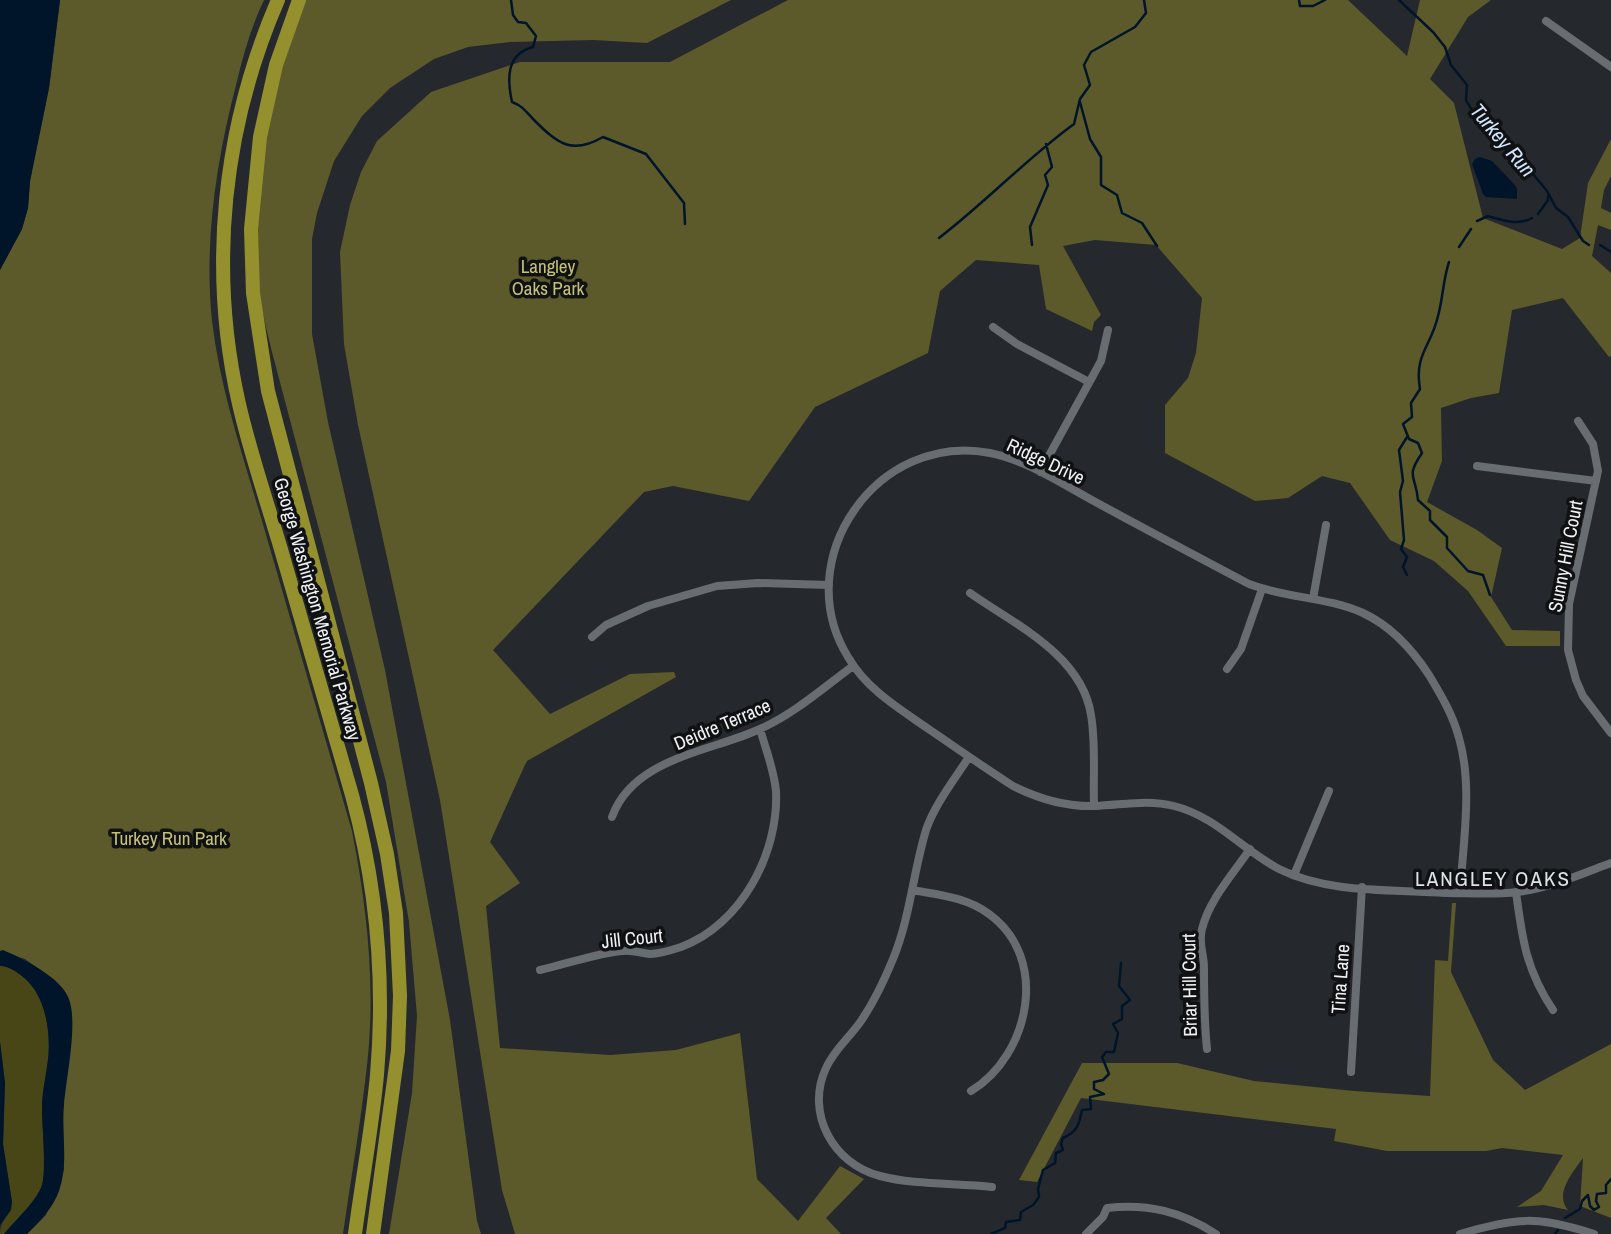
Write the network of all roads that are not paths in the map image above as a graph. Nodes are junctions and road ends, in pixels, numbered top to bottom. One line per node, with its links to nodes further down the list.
1 (278, 0): 39 (highway, George Washington Memorial Parkway)
2 (299, 0): 40 (highway, George Washington Memorial Parkway)
3 (1546, 21): 4 (street)
4 (1611, 67)
5 (993, 327): 7 (street)
6 (1108, 330): 7 (street)
7 (1089, 382): 10 (street)
8 (1578, 421): 11 (street, Sunny Hill Court)
9 (1476, 466): 11 (street)
10 (1040, 472): 13 (street, Ridge Drive); 14 (street, Ridge Drive)
11 (1596, 481): 21 (street, Sunny Hill Court)
12 (1326, 525): 16 (street)
13 (829, 584): 17 (street); 18 (street, Ridge Drive)
14 (1262, 589): 16 (street, Ridge Drive); 19 (street)
15 (970, 593): 24 (street)
16 (1313, 599): 32 (street, Ridge Drive)
17 (592, 638)
18 (853, 666): 20 (street, Deidre Terrace); 22 (street, Ridge Drive)
19 (1227, 668)
20 (760, 729): 25 (street, Deidre Terrace); 33 (street, Jill Court)
21 (1611, 733)
22 (969, 757): 24 (street, Ridge Drive); 30 (street)
23 (1329, 791): 28 (street)
24 (1094, 806): 26 (street, Ridge Drive)
25 (612, 817)
26 (1250, 849): 28 (street, Ridge Drive); 35 (street, Briar Hill Court)
27 (1611, 863): 31 (street, Ridge Drive)
28 (1294, 875): 29 (street, Ridge Drive)
29 (1362, 887): 32 (street, Ridge Drive); 36 (street, Tina Lane)
30 (912, 890): 37 (street); 38 (street)
31 (1516, 892): 32 (street, Ridge Drive); 34 (street)
32 (1460, 893)
33 (540, 970)
34 (1553, 1010)
35 (1207, 1049)
36 (1351, 1072)
37 (971, 1091)
38 (992, 1187)
39 (355, 1234)
40 (373, 1234)
41 (1086, 1234): 42 (street)
42 (1216, 1234)
43 (1460, 1234): 44 (street)
44 (1594, 1234)

